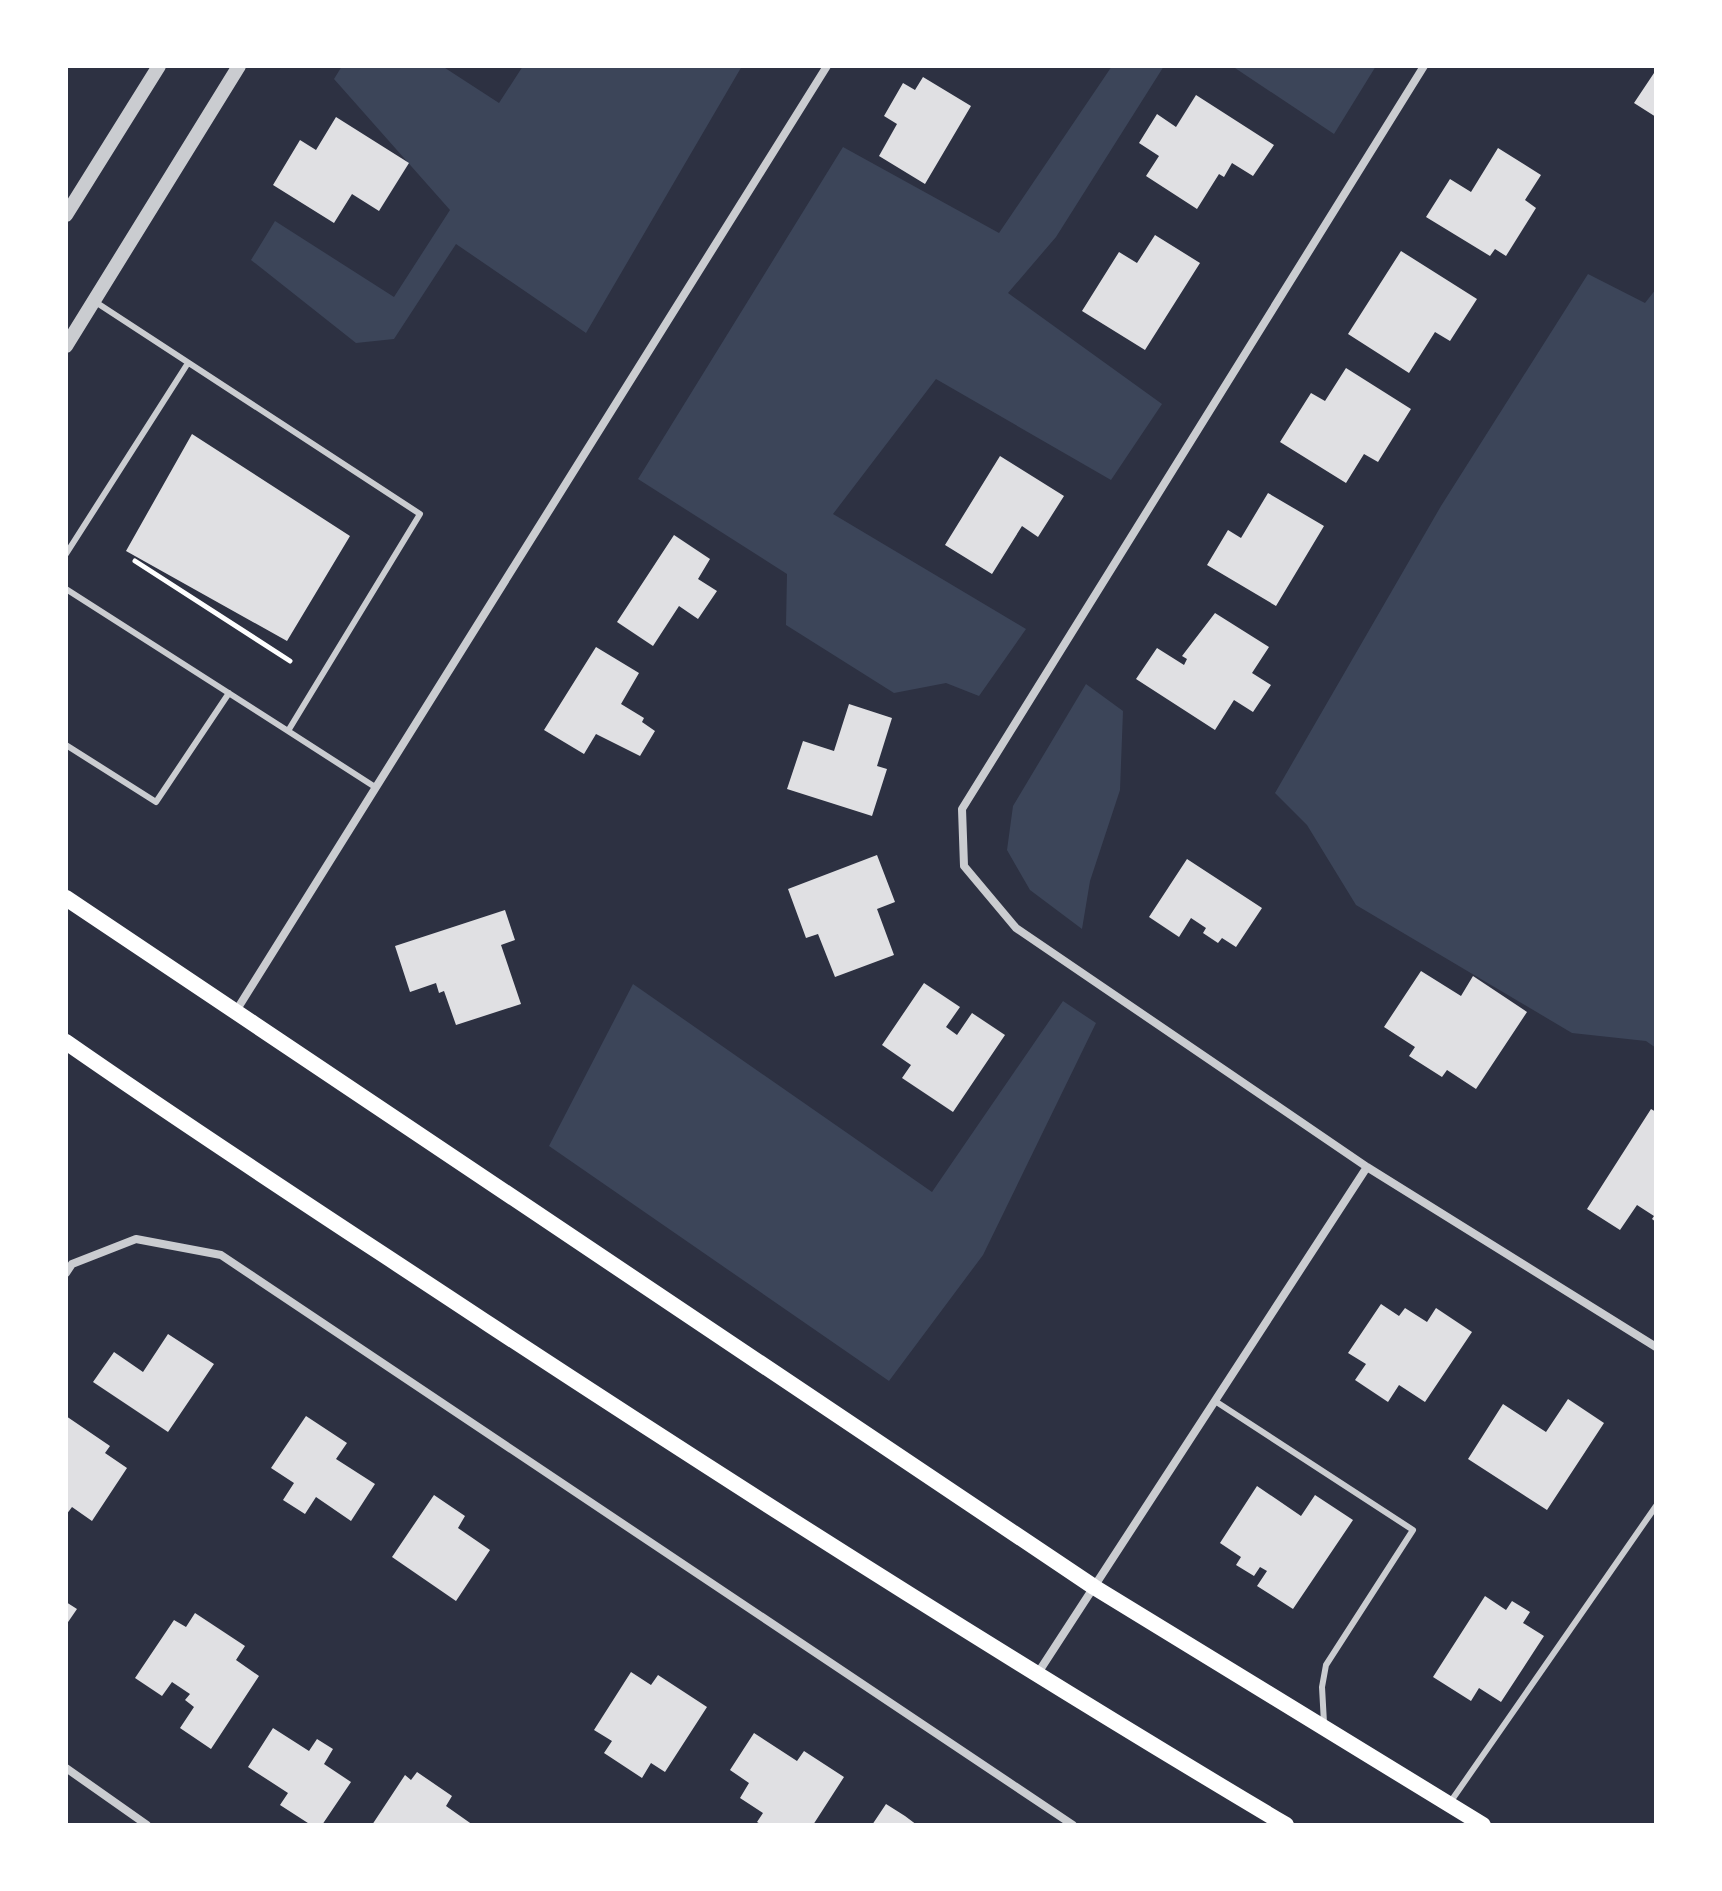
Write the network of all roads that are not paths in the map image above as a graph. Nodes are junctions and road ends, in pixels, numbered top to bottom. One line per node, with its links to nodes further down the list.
1 (159, 66): 5 (street)
2 (239, 66): 6 (street)
3 (827, 66): 14 (street)
4 (1424, 66): 18 (street)
5 (66, 215)
6 (94, 301): 7 (street); 8 (lane)
7 (66, 346)
8 (188, 363): 9 (lane); 12 (lane)
9 (66, 554)
10 (66, 589): 11 (lane)
11 (229, 693): 12 (lane); 13 (lane)
12 (288, 731): 14 (lane)
13 (66, 745)
14 (375, 787): 16 (street)
15 (66, 898): 16 (main road)
16 (236, 1011): 23 (main road)
17 (66, 1042): 24 (main road)
18 (1367, 1167): 20 (street); 21 (street)
19 (66, 1273): 29 (street)
20 (1656, 1347)
21 (1215, 1401): 23 (street); 25 (lane)
22 (1656, 1506): 27 (lane)
23 (1094, 1587): 24 (street); 25 (main road)
24 (1036, 1676): 30 (main road)
25 (1324, 1727): 27 (main road)
26 (66, 1768): 28 (street)
27 (1449, 1804): 31 (main road)
28 (147, 1825)
29 (1073, 1825)
30 (1286, 1825)
31 (1483, 1825)

